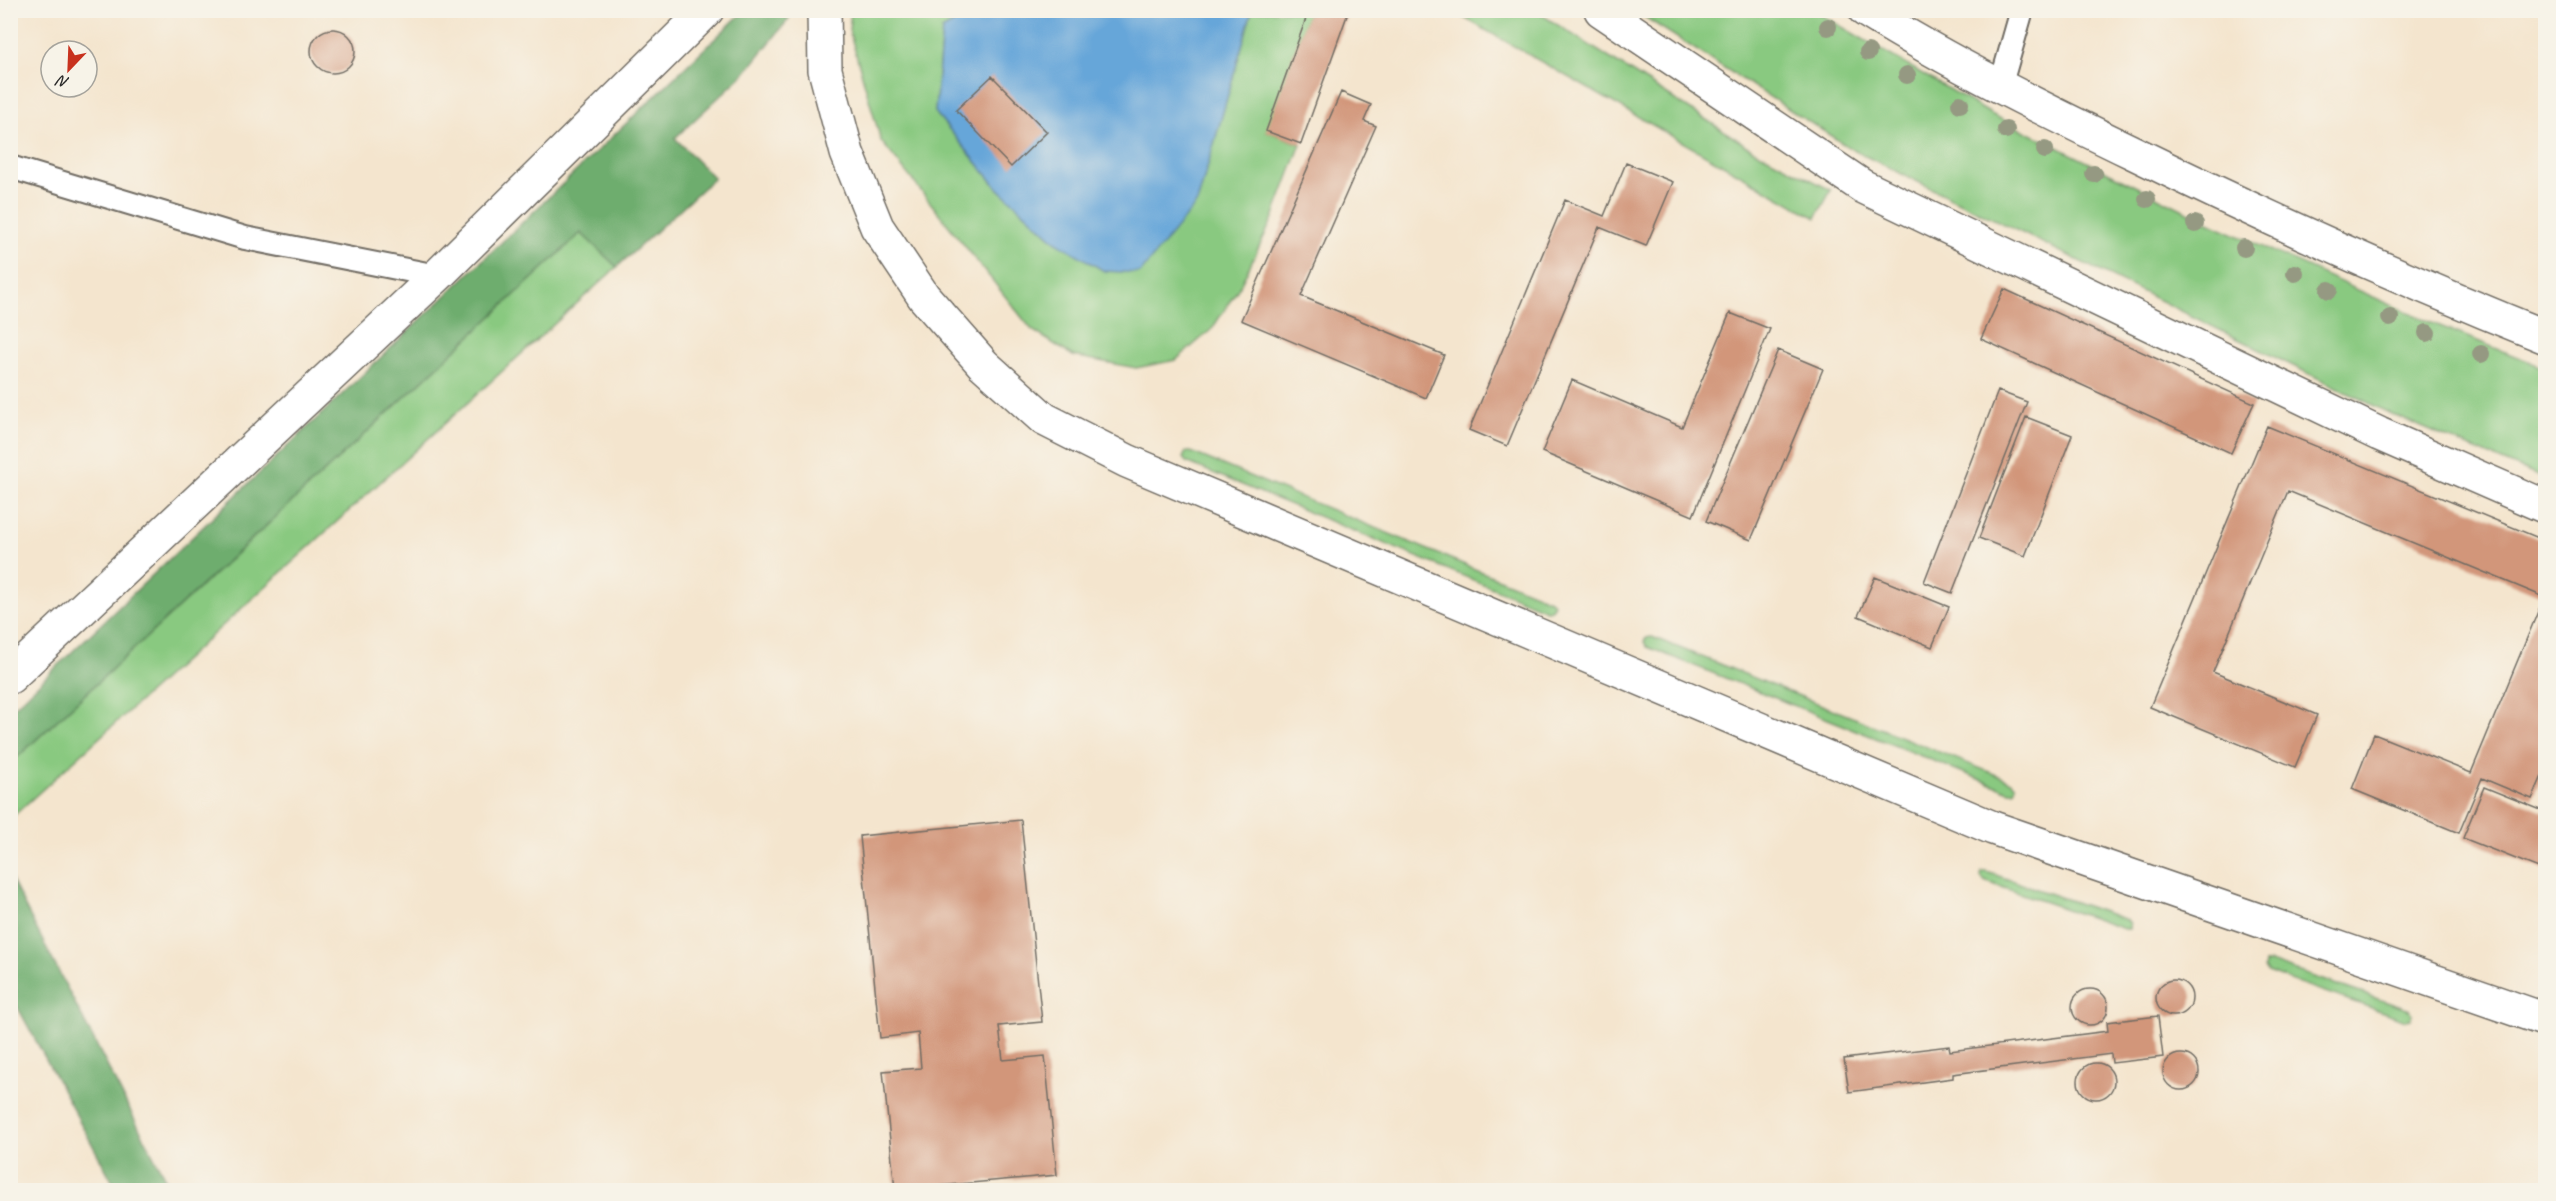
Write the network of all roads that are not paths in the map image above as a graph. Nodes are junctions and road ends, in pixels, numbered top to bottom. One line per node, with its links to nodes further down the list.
1 (707, 10): 8 (street)
2 (824, 10): 12 (street)
3 (1601, 10): 10 (street)
4 (1865, 10): 6 (street)
5 (2022, 10): 6 (lane)
6 (2000, 87): 9 (street)
7 (10, 167): 8 (lane)
8 (437, 276): 11 (street)
9 (2546, 337)
10 (2546, 507)
11 (10, 677)
12 (2546, 1020)

